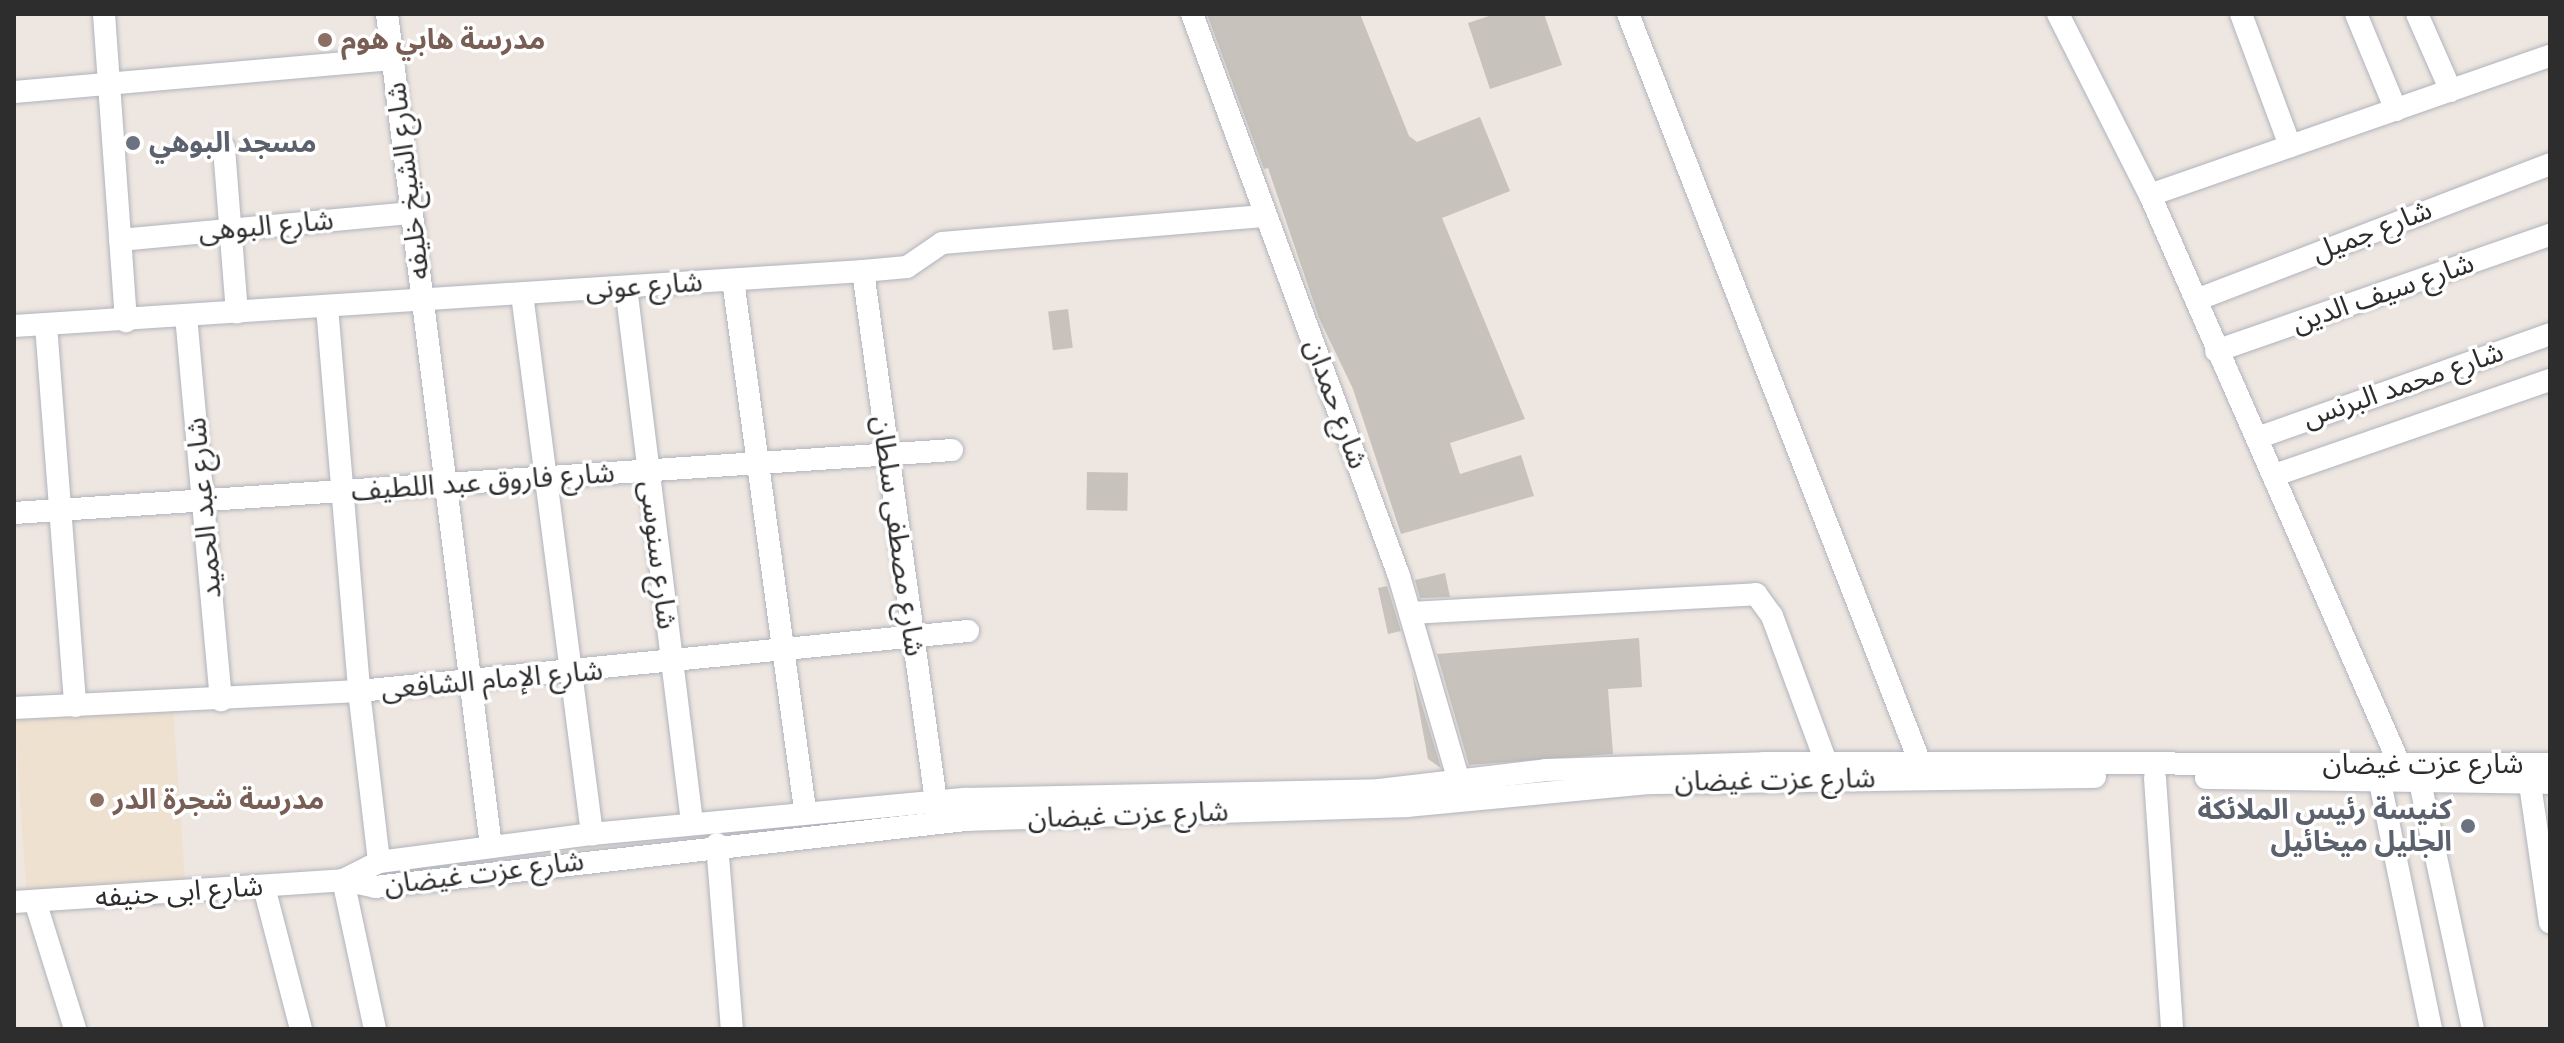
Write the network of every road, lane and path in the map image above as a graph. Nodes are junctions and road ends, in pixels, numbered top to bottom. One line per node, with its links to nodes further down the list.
1 (104, 14): 11 (street)
2 (387, 14): 10 (street, شارع الشيخ خليفه)
3 (1192, 14): 20 (street, شارع حمدان)
4 (1628, 14): 63 (street)
5 (2058, 14): 18 (street)
6 (2241, 14): 15 (street)
7 (2356, 14): 14 (street)
8 (2417, 14): 12 (street)
9 (2550, 56): 12 (street)
10 (393, 59): 11 (street); 19 (street, شارع الشيخ خليفه)
11 (109, 82): 13 (street); 23 (street)
12 (2451, 91): 14 (street)
13 (14, 92)
14 (2396, 110): 15 (street)
15 (2290, 146): 18 (street)
16 (224, 148): 21 (street)
17 (2550, 164): 28 (street, شارع جميل)
18 (2150, 195): 28 (street)
19 (412, 213): 21 (street, شارع البوهى); 29 (street, شارع الشيخ خليفه)
20 (1266, 216): 24 (street, شارع عونى); 51 (street, شارع حمدان)
21 (231, 229): 23 (street, شارع البوهى); 31 (street)
22 (2550, 235): 37 (street, شارع سيف الدين)
23 (120, 240): 33 (street)
24 (863, 271): 25 (street, شارع عونى); 41 (street, شارع مصطفى سلطان)
25 (733, 280): 26 (street, شارع عونى); 42 (street)
26 (626, 287): 27 (street, شارع عونى); 43 (street, شارع سنوسى)
27 (522, 294): 29 (street, شارع عونى); 45 (street)
28 (2196, 300): 37 (street)
29 (422, 301): 30 (street, شارع عونى); 46 (street, شارع الشيخ خليفه)
30 (327, 307): 31 (street, شارع عونى); 47 (street)
31 (237, 312): 32 (street, شارع عونى)
32 (186, 316): 33 (street, شارع عونى); 48 (street, شارع عبد الحميد)
33 (126, 321): 34 (street, شارع عونى)
34 (46, 325): 35 (street, شارع عونى); 49 (street)
35 (14, 326)
36 (2550, 334): 39 (street, شارع محمد البرنس)
37 (2216, 351): 39 (street)
38 (2550, 380): 44 (street)
39 (2257, 438): 44 (street)
40 (952, 450): 41 (street, شارع فاروق عبد اللطيف)
41 (886, 455): 42 (street, شارع فاروق عبد اللطيف); 53 (street, شارع مصطفى سلطان)
42 (757, 462): 43 (street, شارع فاروق عبد اللطيف); 54 (street)
43 (647, 470): 45 (street, شارع فاروق عبد اللطيف); 55 (street, شارع سنوسى)
44 (2275, 475): 64 (street)
45 (544, 478): 46 (street, شارع فاروق عبد اللطيف); 56 (street)
46 (442, 486): 47 (street, شارع فاروق عبد اللطيف); 57 (street, شارع الشيخ خليفه)
47 (341, 492): 48 (street, شارع فاروق عبد اللطيف); 58 (street)
48 (203, 499): 49 (street, شارع فاروق عبد اللطيف); 59 (street, شارع عبد الحميد)
49 (60, 511): 50 (street, شارع فاروق عبد اللطيف); 60 (street)
50 (14, 513)
51 (1410, 613): 62 (street); 68 (street, شارع حمدان)
52 (968, 631): 53 (street, شارع الإمام الشافعى)
53 (912, 638): 54 (street, شارع الإمام الشافعى); 69 (street, شارع مصطفى سلطان)
54 (782, 652): 55 (street, شارع الإمام الشافعى); 70 (street)
55 (672, 664): 56 (street, شارع الإمام الشافعى); 71 (street, شارع سنوسى)
56 (569, 673): 57 (street, شارع الإمام الشافعى); 72 (street)
57 (467, 682): 58 (street, شارع الإمام الشافعى); 74 (street, شارع الشيخ خليفه)
58 (359, 691): 59 (street, شارع الإمام الشافعى); 75 (street)
59 (221, 700): 60 (street, شارع الإمام الشافعى)
60 (75, 706): 61 (street, شارع الإمام الشافعى)
61 (14, 708)
62 (1826, 762): 63 (street, شارع عزت غيضان); 68 (street, شارع عزت غيضان)
63 (1922, 768): 65 (street, شارع عزت غيضان); 67 (street, شارع عزت غيضان); 68 (street, شارع عزت غيضان)
64 (2411, 769): 65 (street, شارع عزت غيضان); 66 (street, شارع عزت غيضان); 86 (street)
65 (2378, 771): 67 (street, شارع عزت غيضان); 85 (street)
66 (2539, 773): 79 (street)
67 (2155, 778): 84 (street)
68 (1462, 790): 69 (street, شارع عزت غيضان); 73 (street, شارع عزت غيضان)
69 (936, 801): 70 (street, شارع عزت غيضان)
70 (805, 810): 71 (street, شارع عزت غيضان)
71 (692, 822): 72 (street, شارع عزت غيضان)
72 (592, 834): 74 (street, شارع عزت غيضان)
73 (717, 844): 76 (street, شارع عزت غيضان); 83 (street)
74 (491, 847): 75 (street, شارع عزت غيضان)
75 (379, 862): 76 (street, شارع عزت غيضان)
76 (343, 880): 77 (street, شارع ابى حنيفه); 82 (street)
77 (264, 887): 78 (street, شارع ابى حنيفه); 81 (street)
78 (25, 902): 80 (street)
79 (2550, 922)
80 (75, 1029)
81 (301, 1029)
82 (375, 1029)
83 (732, 1029)
84 (2172, 1029)
85 (2431, 1029)
86 (2473, 1029)

